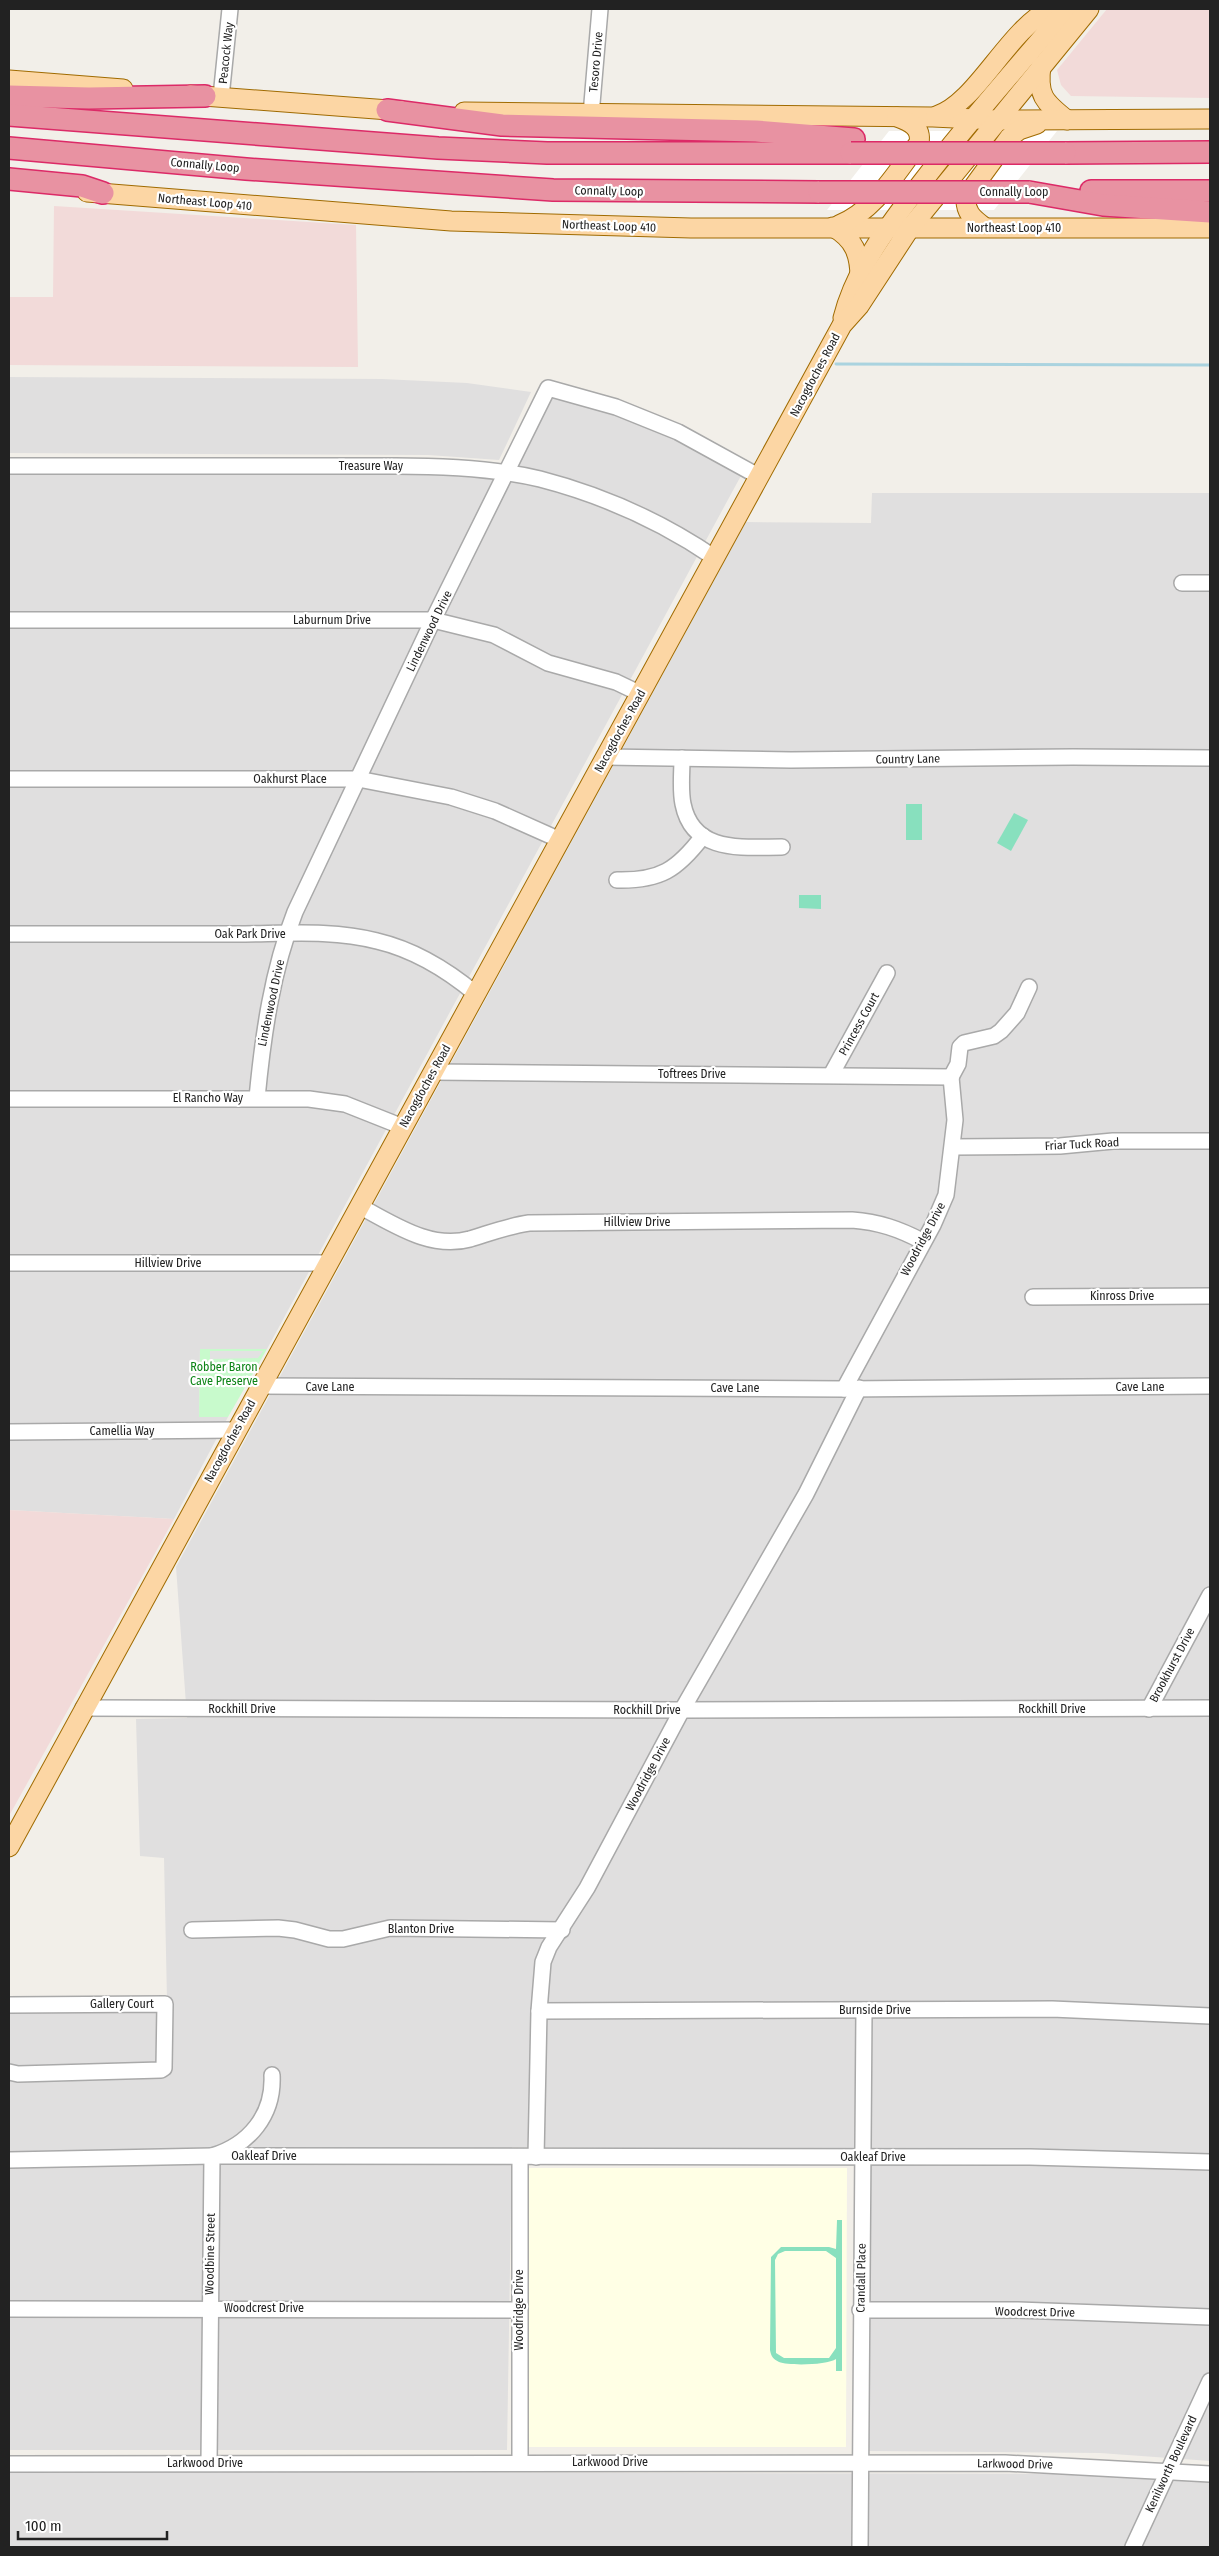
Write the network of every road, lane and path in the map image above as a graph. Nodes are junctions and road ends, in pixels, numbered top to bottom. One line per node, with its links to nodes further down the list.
1 (230, 9): 9 (street, Peacock Way)
2 (600, 9): 12 (street, Tesoro Drive)
3 (1050, 9): 14 (main road)
4 (1067, 9): 16 (main road, Nacogdoches Road)
5 (1089, 9): 6 (main road, Nacogdoches Road)
6 (1041, 66): 17 (main road, Nacogdoches Road); 19 (main road)
7 (9, 80): 9 (main road)
8 (9, 96): 9 (highway)
9 (213, 96): 10 (main road)
10 (387, 110): 12 (main road); 20 (highway)
11 (9, 115): 20 (highway)
12 (591, 115): 13 (main road)
13 (895, 116): 14 (main road); 29 (main road)
14 (933, 117): 16 (main road)
15 (1210, 119): 19 (main road)
16 (970, 120): 17 (main road); 30 (main road, Nacogdoches Road)
17 (997, 120): 18 (main road); 32 (main road, Nacogdoches Road)
18 (1048, 120): 19 (main road); 31 (main road)
19 (1067, 120)
20 (853, 146): 22 (highway, bridge)
21 (9, 148): 26 (highway, Connally Loop, bridge)
22 (1210, 152)
23 (9, 179): 27 (highway)
24 (9, 186): 27 (main road, Northeast Loop 410)
25 (1210, 191): 26 (highway, Connally Loop)
26 (1029, 192): 28 (highway)
27 (103, 193): 29 (main road, Northeast Loop 410)
28 (1210, 212)
29 (833, 227): 30 (main road, Northeast Loop 410); 34 (main road)
30 (887, 227): 32 (main road, Northeast Loop 410); 34 (main road, Nacogdoches Road)
31 (984, 227): 32 (main road, Northeast Loop 410); 33 (main road, Northeast Loop 410)
32 (910, 228): 35 (main road, Nacogdoches Road)
33 (1210, 228)
34 (860, 278): 35 (main road, Nacogdoches Road)
35 (842, 325): 38 (main road, Nacogdoches Road)
36 (9, 466): 37 (street, Treasure Way)
37 (506, 474): 38 (street, Lindenwood Drive); 39 (street, Treasure Way); 43 (street, Lindenwood Drive)
38 (760, 477): 39 (main road, Nacogdoches Road)
39 (715, 558): 44 (main road, Nacogdoches Road)
40 (1182, 583): 41 (street)
41 (1210, 583)
42 (9, 620): 43 (street, Laburnum Drive)
43 (434, 620): 44 (street, Laburnum Drive); 49 (street, Lindenwood Drive)
44 (640, 694): 45 (main road, Nacogdoches Road)
45 (606, 757): 46 (street, Country Lane); 51 (main road, Nacogdoches Road)
46 (682, 758): 47 (street, Country Lane); 50 (street)
47 (1210, 758)
48 (9, 779): 49 (street, Oakhurst Place)
49 (358, 779): 51 (street, Oakhurst Place); 55 (street, Lindenwood Drive)
50 (703, 836): 52 (street); 53 (street)
51 (560, 840): 58 (main road, Nacogdoches Road)
52 (782, 847)
53 (618, 880)
54 (9, 934): 55 (street, Oak Park Drive)
55 (286, 934): 58 (street, Oak Park Drive); 62 (street, Lindenwood Drive)
56 (887, 972): 60 (street, Princess Court)
57 (1029, 986): 61 (street)
58 (476, 994): 59 (main road, Nacogdoches Road)
59 (433, 1072): 60 (street, Toftrees Drive); 64 (main road, Nacogdoches Road)
60 (831, 1075): 61 (street, Toftrees Drive)
61 (951, 1077): 66 (street, Woodridge Drive)
62 (257, 1098): 63 (street, El Rancho Way); 64 (street, El Rancho Way)
63 (9, 1099)
64 (403, 1127): 67 (main road, Nacogdoches Road)
65 (1210, 1141): 66 (street, Friar Tuck Road)
66 (953, 1147): 68 (street, Woodridge Drive)
67 (359, 1206): 68 (street, Hillview Drive); 70 (main road, Nacogdoches Road)
68 (922, 1241): 75 (street, Woodridge Drive)
69 (9, 1263): 70 (street, Hillview Drive)
70 (328, 1263): 73 (main road, Nacogdoches Road)
71 (1210, 1296): 72 (street, Kinross Drive)
72 (1033, 1297)
73 (260, 1386): 75 (street, Cave Lane); 77 (main road, Nacogdoches Road)
74 (1210, 1386): 76 (street, Cave Lane)
75 (844, 1388): 76 (street, Cave Lane)
76 (859, 1388): 83 (street, Woodridge Drive)
77 (236, 1430): 78 (street, Camellia Way); 80 (main road, Nacogdoches Road)
78 (9, 1432)
79 (1210, 1595): 81 (street, Brookhurst Drive)
80 (83, 1708): 83 (street, Rockhill Drive); 84 (main road, Nacogdoches Road)
81 (1149, 1708): 82 (street, Rockhill Drive); 83 (street, Rockhill Drive)
82 (1210, 1708)
83 (682, 1710): 86 (street, Woodridge Drive)
84 (9, 1847)
85 (192, 1930): 86 (street, Blanton Drive)
86 (562, 1930): 89 (street, Woodridge Drive)
87 (9, 2005): 91 (street, Gallery Court)
88 (864, 2010): 89 (street, Burnside Drive); 90 (street, Burnside Drive); 96 (street, Crandall Place)
89 (539, 2011): 95 (street, Woodridge Drive)
90 (1210, 2016)
91 (9, 2072)
92 (272, 2075): 93 (street)
93 (212, 2156): 94 (street, Oakleaf Drive); 97 (street, Oakleaf Drive); 99 (street, Woodbine Street)
94 (520, 2157): 95 (street, Oakleaf Drive); 101 (street, Woodridge Drive)
95 (536, 2157): 96 (street, Oakleaf Drive)
96 (863, 2157): 98 (street, Oakleaf Drive); 102 (street, Crandall Place)
97 (9, 2160)
98 (1210, 2162)
99 (209, 2308): 100 (street, Woodcrest Drive); 101 (street, Woodcrest Drive); 105 (street, Woodbine Street)
100 (9, 2309)
101 (519, 2310): 106 (street, Woodridge Drive)
102 (860, 2310): 103 (street, Woodcrest Drive); 108 (street, Crandall Place)
103 (1210, 2318)
104 (1210, 2381): 109 (street, Kenilworth Boulevard)
105 (208, 2462): 106 (street, Larkwood Drive); 107 (street, Larkwood Drive)
106 (520, 2462): 108 (street, Larkwood Drive)
107 (9, 2464)
108 (860, 2464): 109 (street, Larkwood Drive); 111 (street, Crandall Place)
109 (1168, 2471): 110 (street, Larkwood Drive); 112 (street, Kenilworth Boulevard)
110 (1210, 2474)
111 (860, 2547)
112 (1133, 2547)

